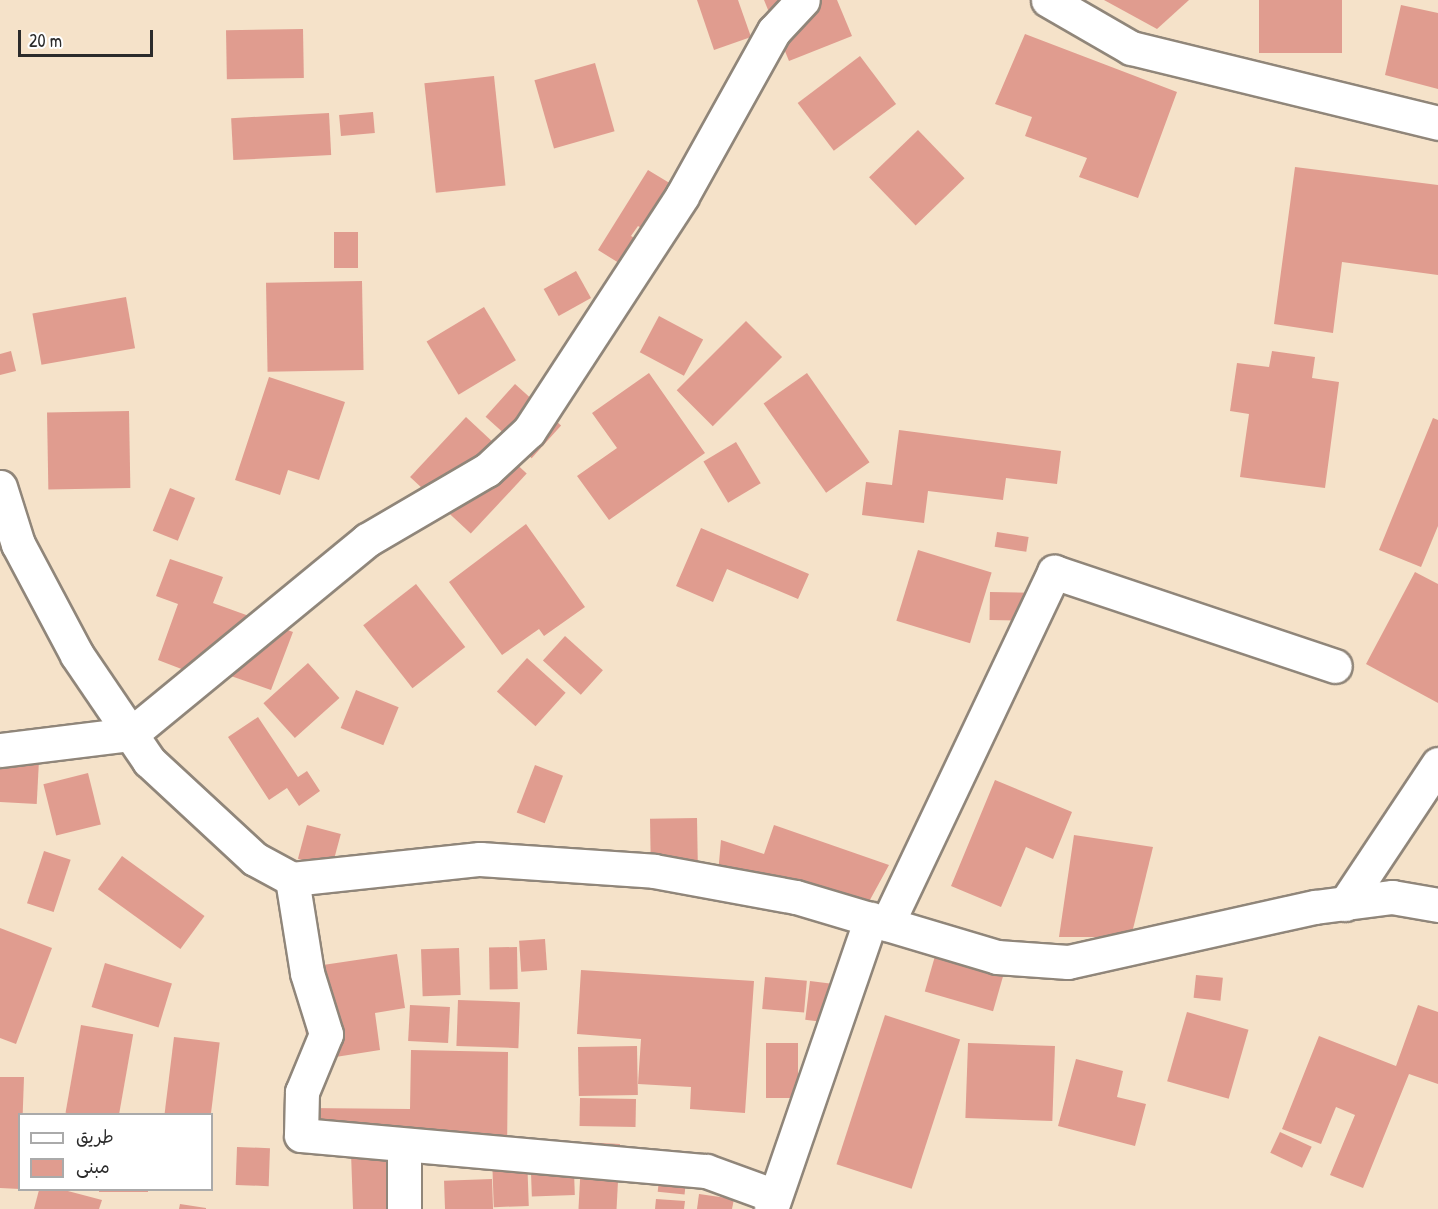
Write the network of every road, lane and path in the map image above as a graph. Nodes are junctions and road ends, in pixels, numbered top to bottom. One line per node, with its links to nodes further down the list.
1 (803, 0): 6 (street)
2 (1048, 0): 3 (street)
3 (1438, 123)
4 (0, 487): 6 (street)
5 (1335, 666): 12 (street)
6 (131, 734): 7 (street); 9 (street)
7 (0, 750)
8 (1438, 764): 10 (street)
9 (292, 879): 12 (street); 13 (street)
10 (1345, 904): 11 (street); 12 (street)
11 (1438, 905)
12 (879, 921): 14 (street)
13 (404, 1145): 14 (street); 15 (street)
14 (771, 1202)
15 (404, 1209)

